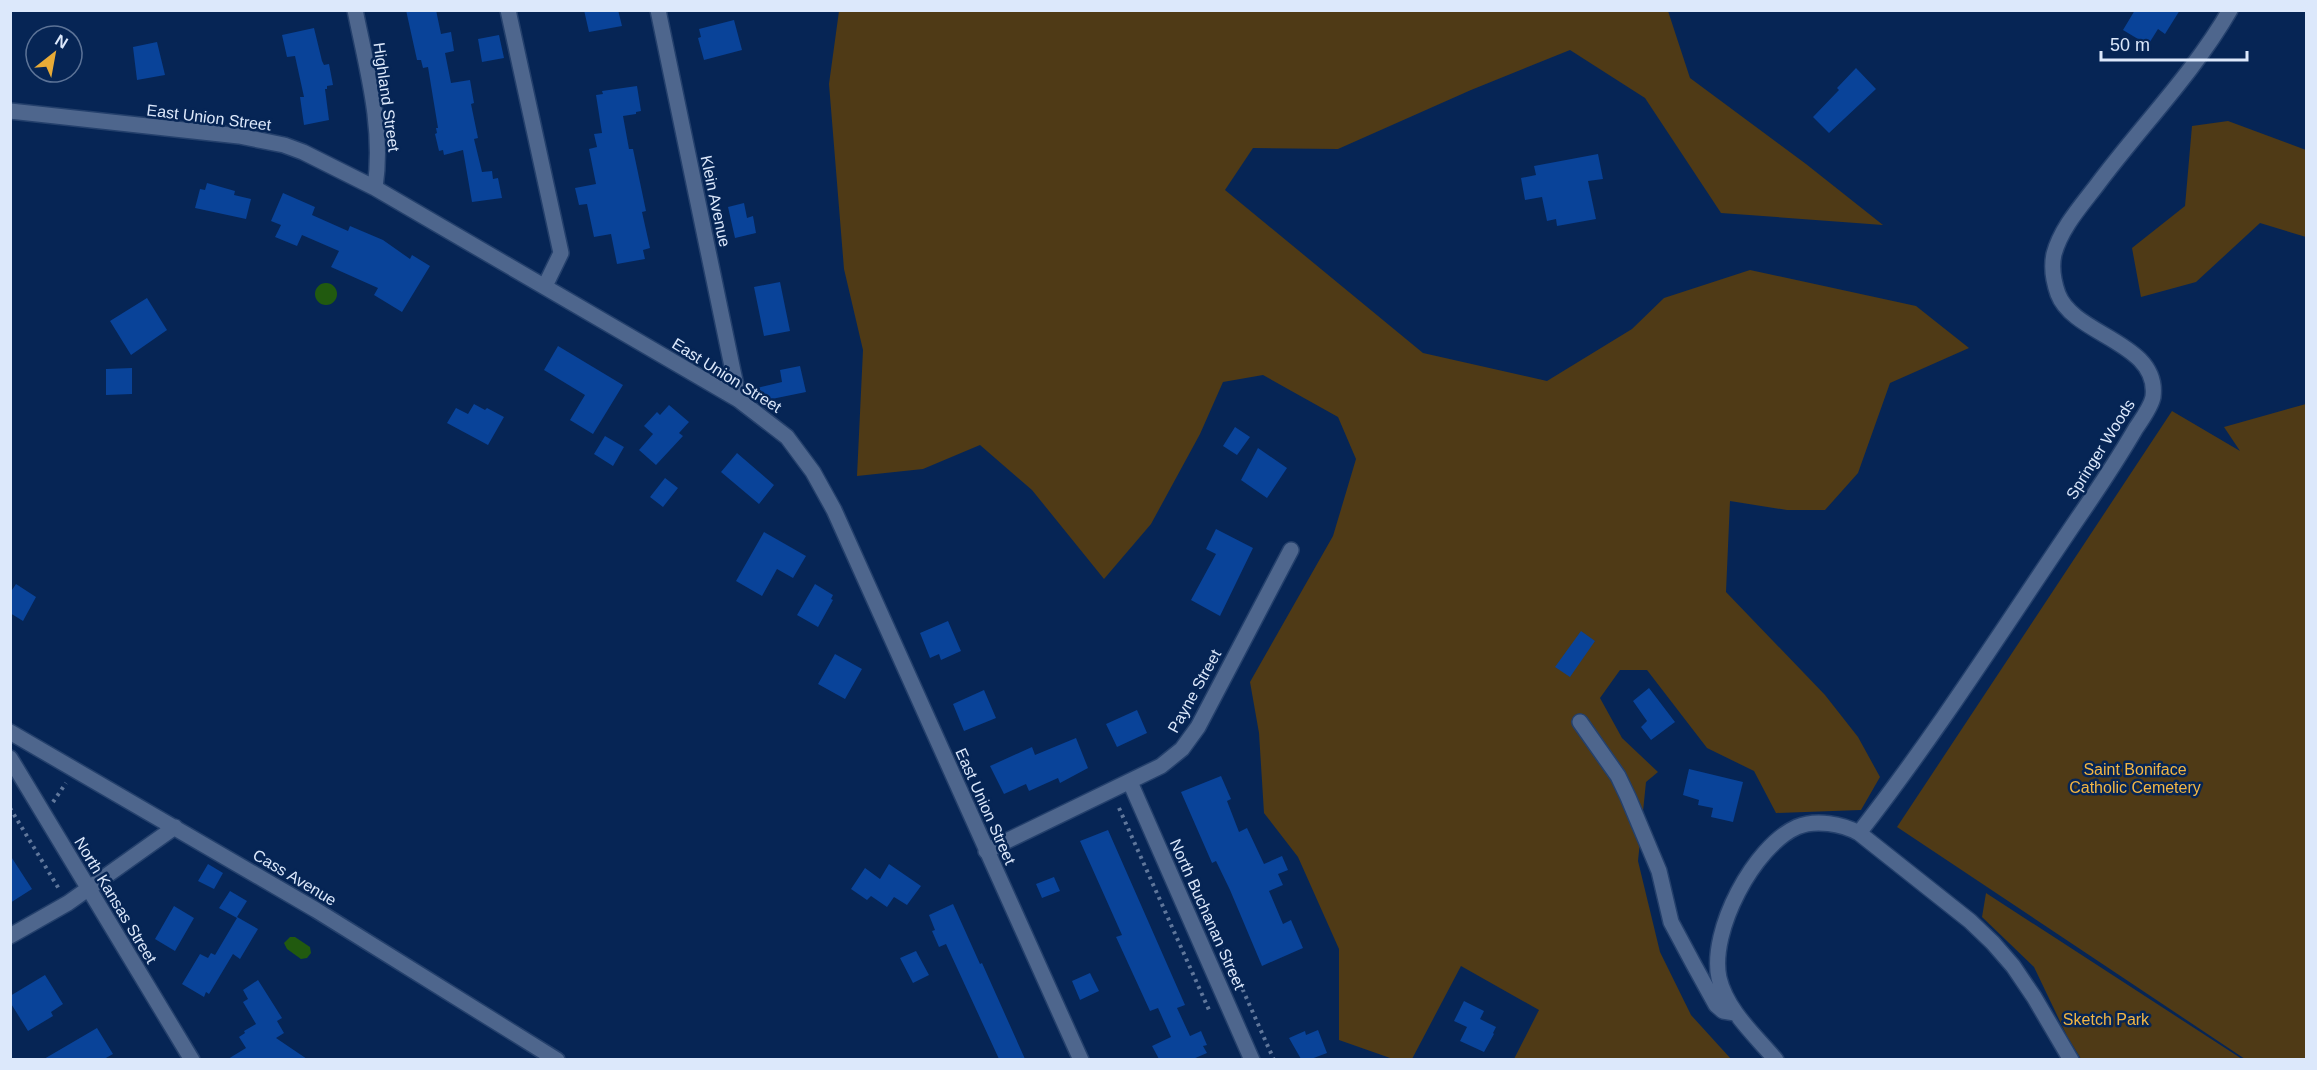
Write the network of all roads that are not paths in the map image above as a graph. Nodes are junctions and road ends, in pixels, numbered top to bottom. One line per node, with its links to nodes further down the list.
1 (355, 10): 6 (street, Highland Street)
2 (507, 10): 7 (street)
3 (658, 10): 8 (street, Klein Avenue)
4 (2230, 10): 15 (street, Springer Woods)
5 (10, 111): 6 (street, East Union Street)
6 (375, 188): 7 (street, East Union Street)
7 (545, 286): 8 (street, East Union Street)
8 (739, 400): 16 (street, East Union Street)
9 (1291, 550): 13 (street, Payne Street)
10 (1581, 722): 19 (street)
11 (10, 732): 14 (street, Cass Avenue)
12 (10, 758): 17 (street, North Kansas Street)
13 (1131, 782): 16 (street, Payne Street); 23 (street, North Buchanan Street)
14 (175, 827): 17 (street); 21 (street, Cass Avenue)
15 (1859, 833): 19 (street); 25 (street)
16 (986, 851): 22 (street, East Union Street)
17 (88, 888): 18 (street); 20 (street, North Kansas Street)
18 (10, 936)
19 (1736, 1013): 24 (street)
20 (192, 1059)
21 (557, 1059)
22 (1081, 1059)
23 (1252, 1059)
24 (1776, 1059)
25 (2071, 1059)

